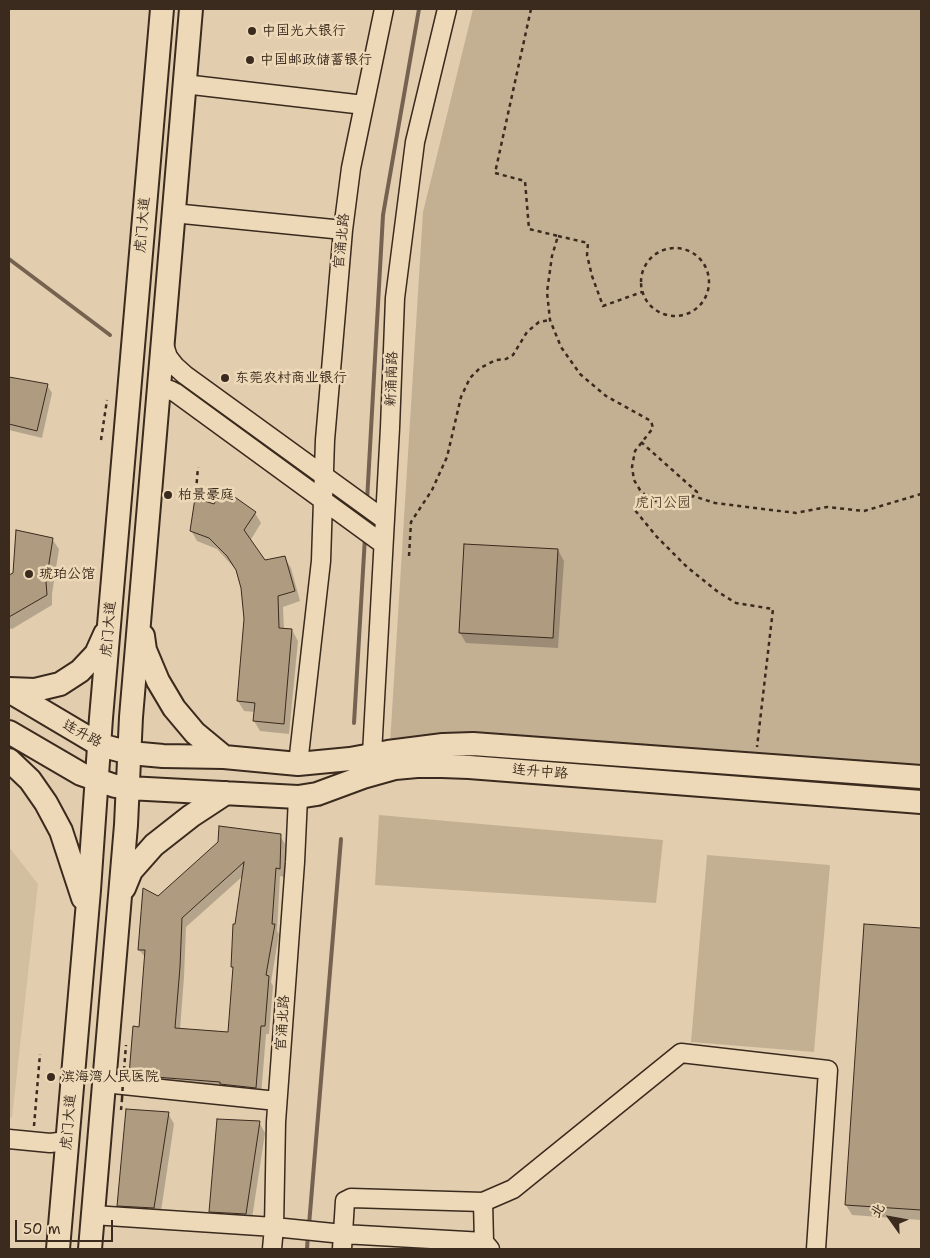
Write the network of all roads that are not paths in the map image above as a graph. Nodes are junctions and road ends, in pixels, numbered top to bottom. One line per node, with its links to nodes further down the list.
1 (162, 9): 16 (main road, 虎门大道)
2 (191, 9): 5 (main road, 虎门大道)
3 (384, 9): 6 (street, 官涌北路)
4 (447, 9): 13 (street, 新涌南路)
5 (184, 84): 6 (street); 7 (main road, 虎门大道)
6 (364, 105): 8 (street, 官涌北路)
7 (173, 213): 8 (street); 9 (main road, 虎门大道)
8 (343, 230): 11 (street, 官涌北路)
9 (162, 342): 10 (main road, 虎门大道); 11 (street)
10 (158, 399): 12 (street); 15 (main road, 虎门大道)
11 (324, 476): 12 (street, 官涌北路); 13 (street)
12 (329, 504): 14 (street); 25 (street)
13 (380, 516): 14 (street, 新涌南路)
14 (378, 540): 21 (street, 新涌南路)
15 (140, 617): 20 (main road, 虎门大道); 23 (main road)
16 (110, 624): 17 (main road); 19 (main road, 虎门大道)
17 (9, 690): 19 (main road, 连升路)
18 (9, 732): 27 (main road)
19 (100, 745): 20 (main road, 连升路); 27 (main road, 虎门大道)
20 (130, 753): 22 (main road, 连升路); 28 (main road, 虎门大道)
21 (372, 754): 25 (main road, 连升中路); 26 (main road, 连升中路)
22 (163, 756): 23 (main road, 连升中路)
23 (224, 757): 25 (main road, 连升中路)
24 (9, 760): 33 (main road)
25 (298, 764)
26 (921, 777)
27 (97, 781): 28 (main road); 33 (main road, 虎门大道)
28 (128, 788): 29 (main road, 连升中路); 32 (main road, 虎门大道)
29 (226, 793): 30 (main road, 连升中路); 32 (main road)
30 (298, 797): 31 (main road, 连升中路); 35 (street, 官涌北路)
31 (921, 802)
32 (120, 896): 34 (main road, 虎门大道)
33 (87, 914): 37 (main road, 虎门大道)
34 (114, 1082): 35 (street); 39 (main road, 虎门大道)
35 (277, 1101): 40 (street, 官涌北路)
36 (9, 1139): 37 (street)
37 (67, 1141): 43 (main road, 虎门大道)
38 (483, 1202): 41 (street); 42 (street); 46 (street)
39 (93, 1215): 40 (street); 44 (main road, 虎门大道)
40 (281, 1228): 41 (street); 45 (street, 官涌北路)
41 (338, 1239): 42 (street)
42 (487, 1246)
43 (58, 1249)
44 (90, 1249)
45 (272, 1249)
46 (816, 1249)

